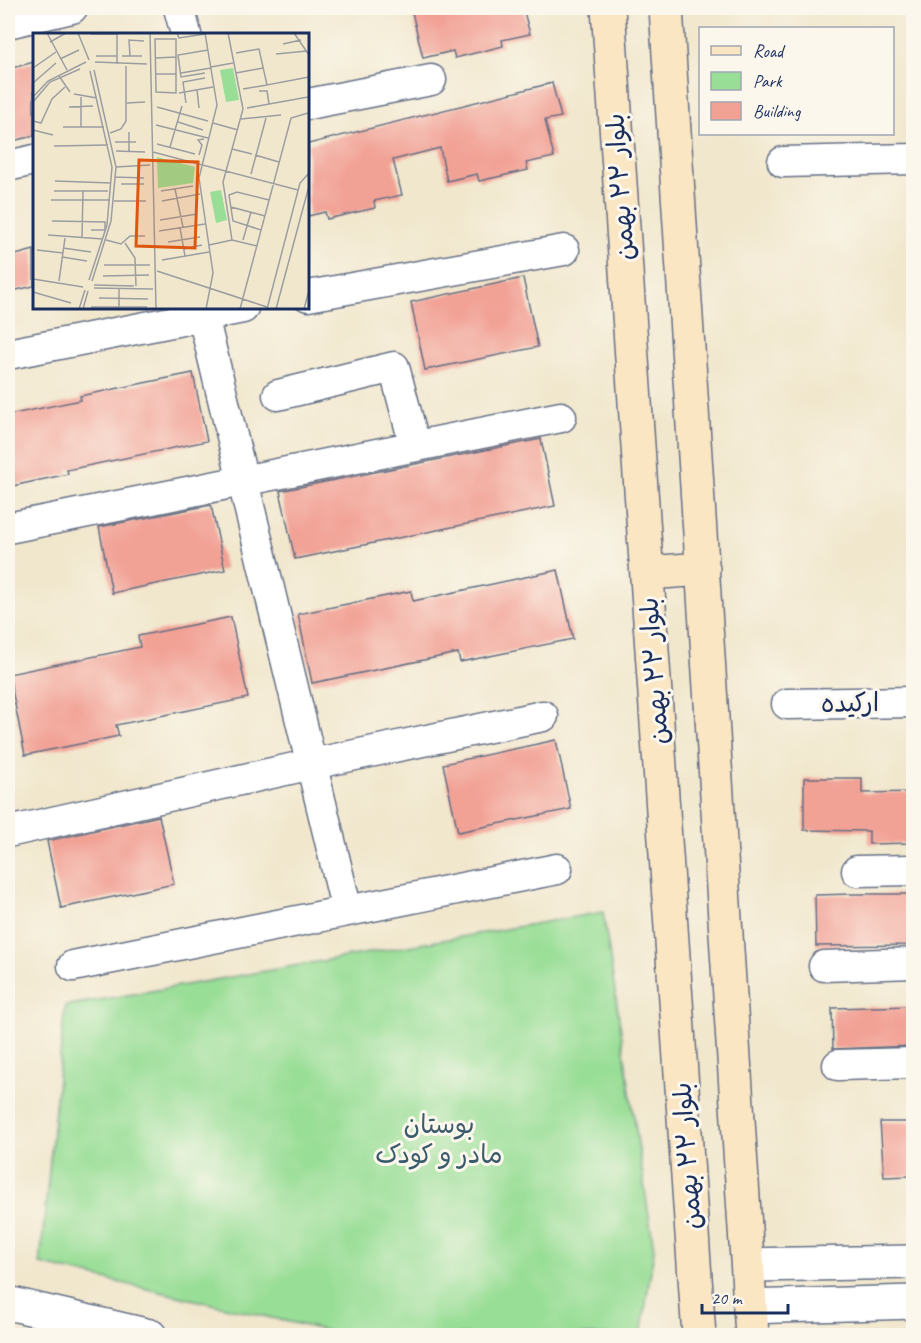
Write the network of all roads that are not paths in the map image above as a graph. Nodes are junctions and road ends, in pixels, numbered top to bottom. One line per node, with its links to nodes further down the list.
1 (72, 8): 5 (street)
2 (179, 8): 6 (street)
3 (608, 8): 24 (main road, بلوار ۲۲ بهمن)
4 (666, 8): 23 (main road, بلوار ۲۲ بهمن)
5 (8, 23)
6 (186, 33)
7 (431, 80): 8 (street)
8 (309, 104)
9 (914, 159): 11 (street)
10 (33, 160): 12 (street)
11 (783, 162)
12 (8, 166)
13 (564, 250): 14 (street)
14 (309, 296)
15 (238, 309): 16 (street)
16 (203, 316): 17 (street); 21 (street)
17 (8, 354)
18 (278, 395): 20 (street)
19 (561, 417): 20 (street)
20 (415, 446): 21 (street)
21 (244, 480): 22 (street); 28 (street)
22 (8, 528)
23 (703, 569): 24 (main road); 40 (main road, بلوار ۲۲ بهمن)
24 (647, 573): 45 (main road, بلوار ۲۲ بهمن)
25 (914, 702): 26 (street, ارکیده)
26 (787, 704)
27 (543, 716): 28 (street)
28 (312, 764): 29 (street); 33 (street)
29 (8, 832)
30 (557, 869): 33 (street)
31 (914, 870): 32 (street)
32 (857, 871)
33 (347, 911): 35 (street)
34 (914, 963): 36 (street)
35 (73, 966)
36 (824, 966)
37 (914, 1064): 38 (street)
38 (838, 1065)
39 (914, 1262): 40 (street)
40 (748, 1265): 43 (main road, بلوار ۲۲ بهمن)
41 (914, 1302): 43 (street)
42 (8, 1303): 44 (street)
43 (751, 1321)
44 (150, 1335)
45 (699, 1335)

